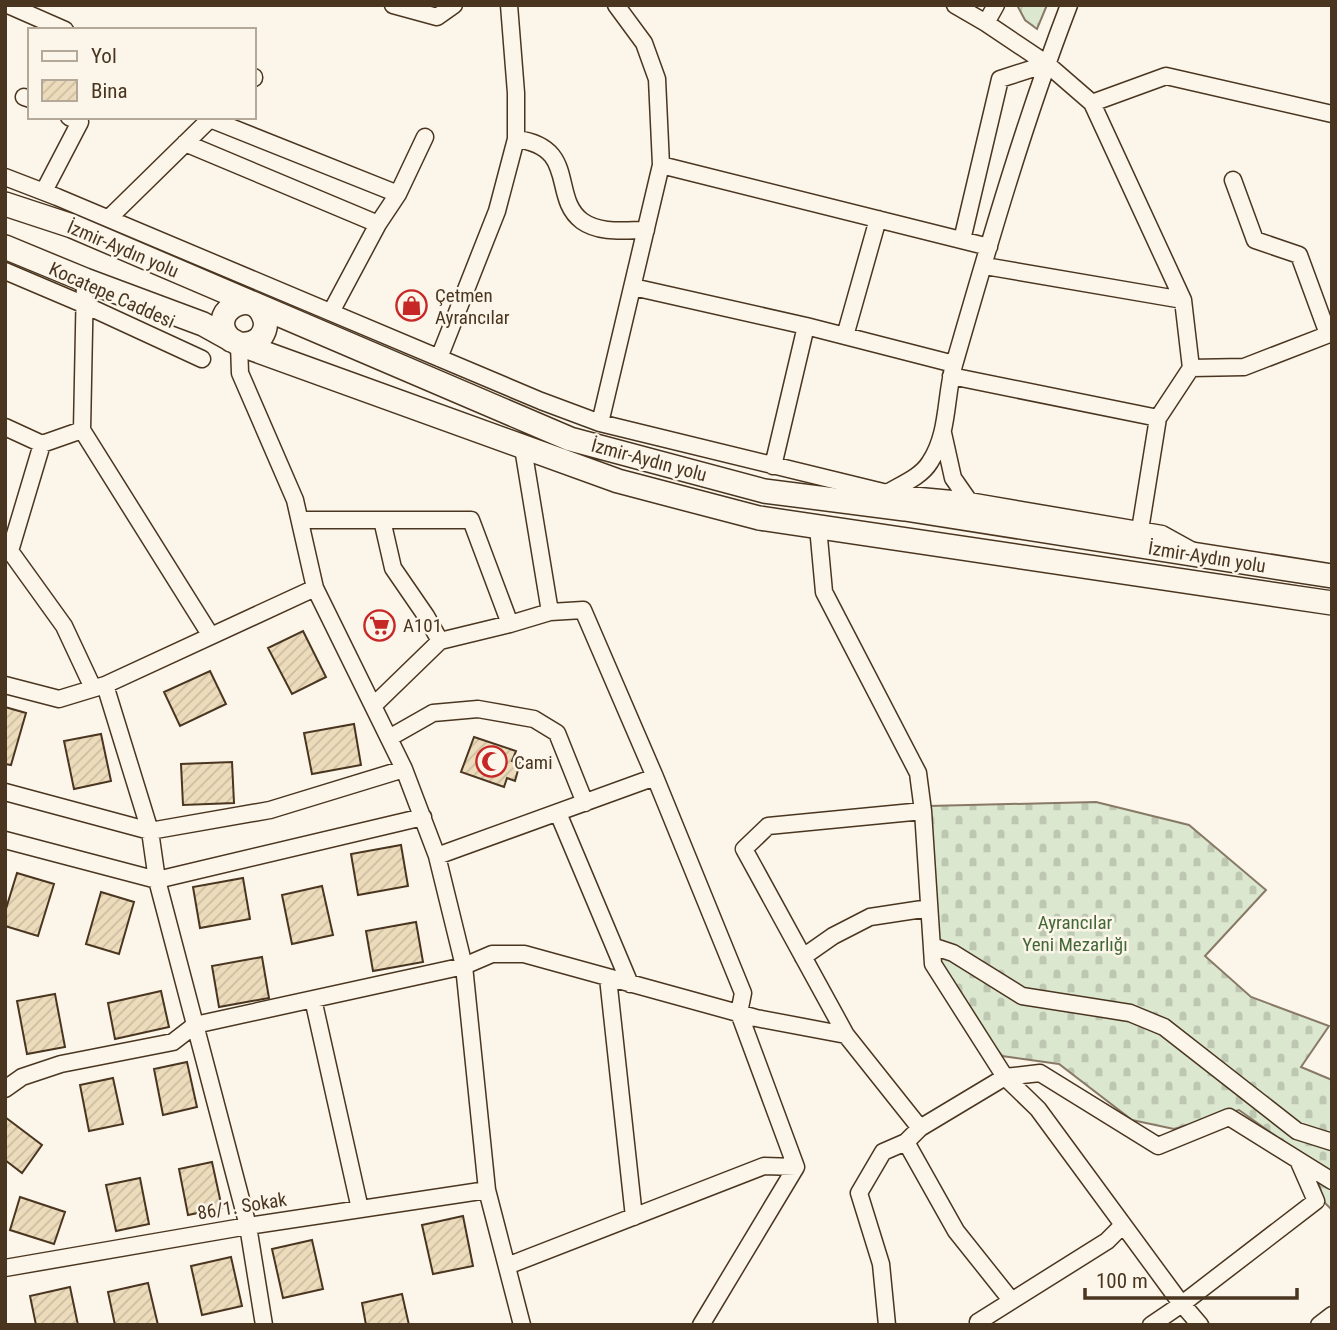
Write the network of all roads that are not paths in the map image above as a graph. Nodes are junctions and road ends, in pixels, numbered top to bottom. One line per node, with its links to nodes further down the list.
1 (8, 5): 10 (street)
2 (393, 5): 3 (street)
3 (453, 5)
4 (509, 5): 18 (street)
5 (617, 5): 20 (street)
6 (955, 5): 9 (street)
7 (996, 5): 9 (street)
8 (1069, 5): 11 (street)
9 (986, 23): 11 (street)
10 (60, 28)
11 (1047, 64): 12 (street); 30 (street); 32 (street)
12 (1092, 103): 13 (street); 37 (street)
13 (1332, 114)
14 (73, 119): 23 (street)
15 (208, 119): 19 (street)
16 (211, 119): 24 (street)
17 (425, 137): 24 (street)
18 (516, 139): 29 (street); 45 (street)
19 (186, 143): 26 (street); 28 (street)
20 (662, 165): 27 (street); 29 (street)
21 (5, 177): 23 (street)
22 (1233, 180): 42 (street)
23 (44, 191): 26 (street)
24 (398, 194): 28 (street)
25 (5, 204): 39 (highway, İzmir-Aydın yolu)
26 (109, 218): 40 (street)
27 (878, 219): 30 (street); 43 (street)
28 (378, 224): 40 (street)
29 (646, 230): 36 (street)
30 (962, 240): 32 (street)
31 (5, 247): 35 (highway, İzmir-Aydın yolu)
32 (989, 247): 33 (street)
33 (985, 266): 37 (street); 48 (street)
34 (5, 271): 38 (street, Kocatepe Caddesi)
35 (85, 280): 38 (street); 44 (highway, İzmir-Aydın yolu)
36 (633, 287): 41 (street); 50 (street)
37 (1183, 300): 47 (street)
38 (85, 304): 46 (street, Kocatepe Caddesi); 52 (street)
39 (253, 304): 44 (highway); 44 (highway); 59 (highway, İzmir-Aydın yolu)
40 (331, 313): 45 (street)
41 (806, 326): 43 (street); 56 (street)
42 (1330, 333): 47 (street)
43 (845, 335): 48 (street)
44 (235, 342): 55 (highway, İzmir-Aydın yolu); 61 (street)
45 (439, 358): 50 (street)
46 (202, 359)
47 (1191, 368): 49 (street)
48 (953, 370): 49 (street); 53 (street)
49 (1158, 418): 64 (street)
50 (600, 423): 56 (street)
51 (5, 427): 54 (street)
52 (82, 429): 54 (street); 72 (street)
53 (943, 433): 57 (street); 58 (street)
54 (42, 444): 65 (street)
55 (523, 448): 63 (highway, İzmir-Aydın yolu); 70 (street)
56 (773, 466): 57 (street)
57 (887, 493): 58 (street); 59 (highway); 60 (highway)
58 (969, 501): 64 (street)
59 (856, 503): 60 (highway, İzmir-Aydın yolu)
60 (905, 509): 66 (highway, İzmir-Aydın yolu)
61 (302, 520): 62 (street); 68 (street)
62 (382, 520): 71 (street); 73 (street)
63 (818, 527): 69 (highway, İzmir-Aydın yolu); 82 (street)
64 (1140, 530): 66 (street)
65 (8, 550): 75 (street)
66 (1205, 557): 67 (highway, İzmir-Aydın yolu)
67 (1332, 576)
68 (315, 588): 72 (street); 76 (street)
69 (1332, 603)
70 (550, 612): 71 (street); 79 (street)
71 (510, 624): 73 (street)
72 (211, 636): 75 (street)
73 (440, 641): 76 (street)
74 (5, 685): 75 (street)
75 (99, 686): 85 (street)
76 (373, 706): 77 (street)
77 (389, 738): 78 (street); 81 (street)
78 (404, 769): 84 (street); 85 (street)
79 (655, 777): 81 (street); 96 (street)
80 (5, 792): 85 (street)
81 (585, 803): 83 (street)
82 (923, 811): 89 (street); 91 (street)
83 (558, 813): 87 (street); 94 (street)
84 (423, 817): 87 (street); 88 (street)
85 (150, 831): 88 (street)
86 (5, 840): 88 (street)
87 (437, 856): 92 (street)
88 (157, 880): 97 (street)
89 (929, 908): 90 (street); 91 (street)
90 (932, 946): 99 (street); 103 (street)
91 (803, 957): 98 (street)
92 (464, 966): 93 (street); 95 (street); 107 (street)
93 (608, 978): 94 (street); 109 (street)
94 (630, 984): 96 (street)
95 (313, 999): 97 (street); 108 (street)
96 (739, 1013): 98 (street); 105 (street)
97 (195, 1025): 100 (street); 111 (street)
98 (846, 1035): 101 (street)
99 (1005, 1077): 101 (street); 104 (street); 110 (street)
100 (5, 1089)
101 (920, 1128): 102 (street)
102 (906, 1142): 114 (street); 120 (street)
103 (1332, 1142)
104 (1298, 1160): 106 (street); 115 (street)
105 (796, 1167): 109 (street); 119 (street)
106 (1332, 1181)
107 (487, 1190): 108 (street, 86/1. Sokak); 112 (street)
108 (360, 1209): 111 (street, 86/1. Sokak)
109 (634, 1217): 112 (street)
110 (1123, 1225): 114 (street); 115 (street)
111 (248, 1226): 113 (street, 86/1. Sokak); 117 (street)
112 (507, 1266): 118 (street)
113 (5, 1268)
114 (1011, 1300): 121 (street)
115 (1182, 1304): 122 (street); 123 (street)
116 (1332, 1315): 124 (street)
117 (264, 1325)
118 (522, 1325)
119 (701, 1325)
120 (887, 1325)
121 (980, 1325)
122 (1151, 1325)
123 (1200, 1325)
124 (1318, 1325)

